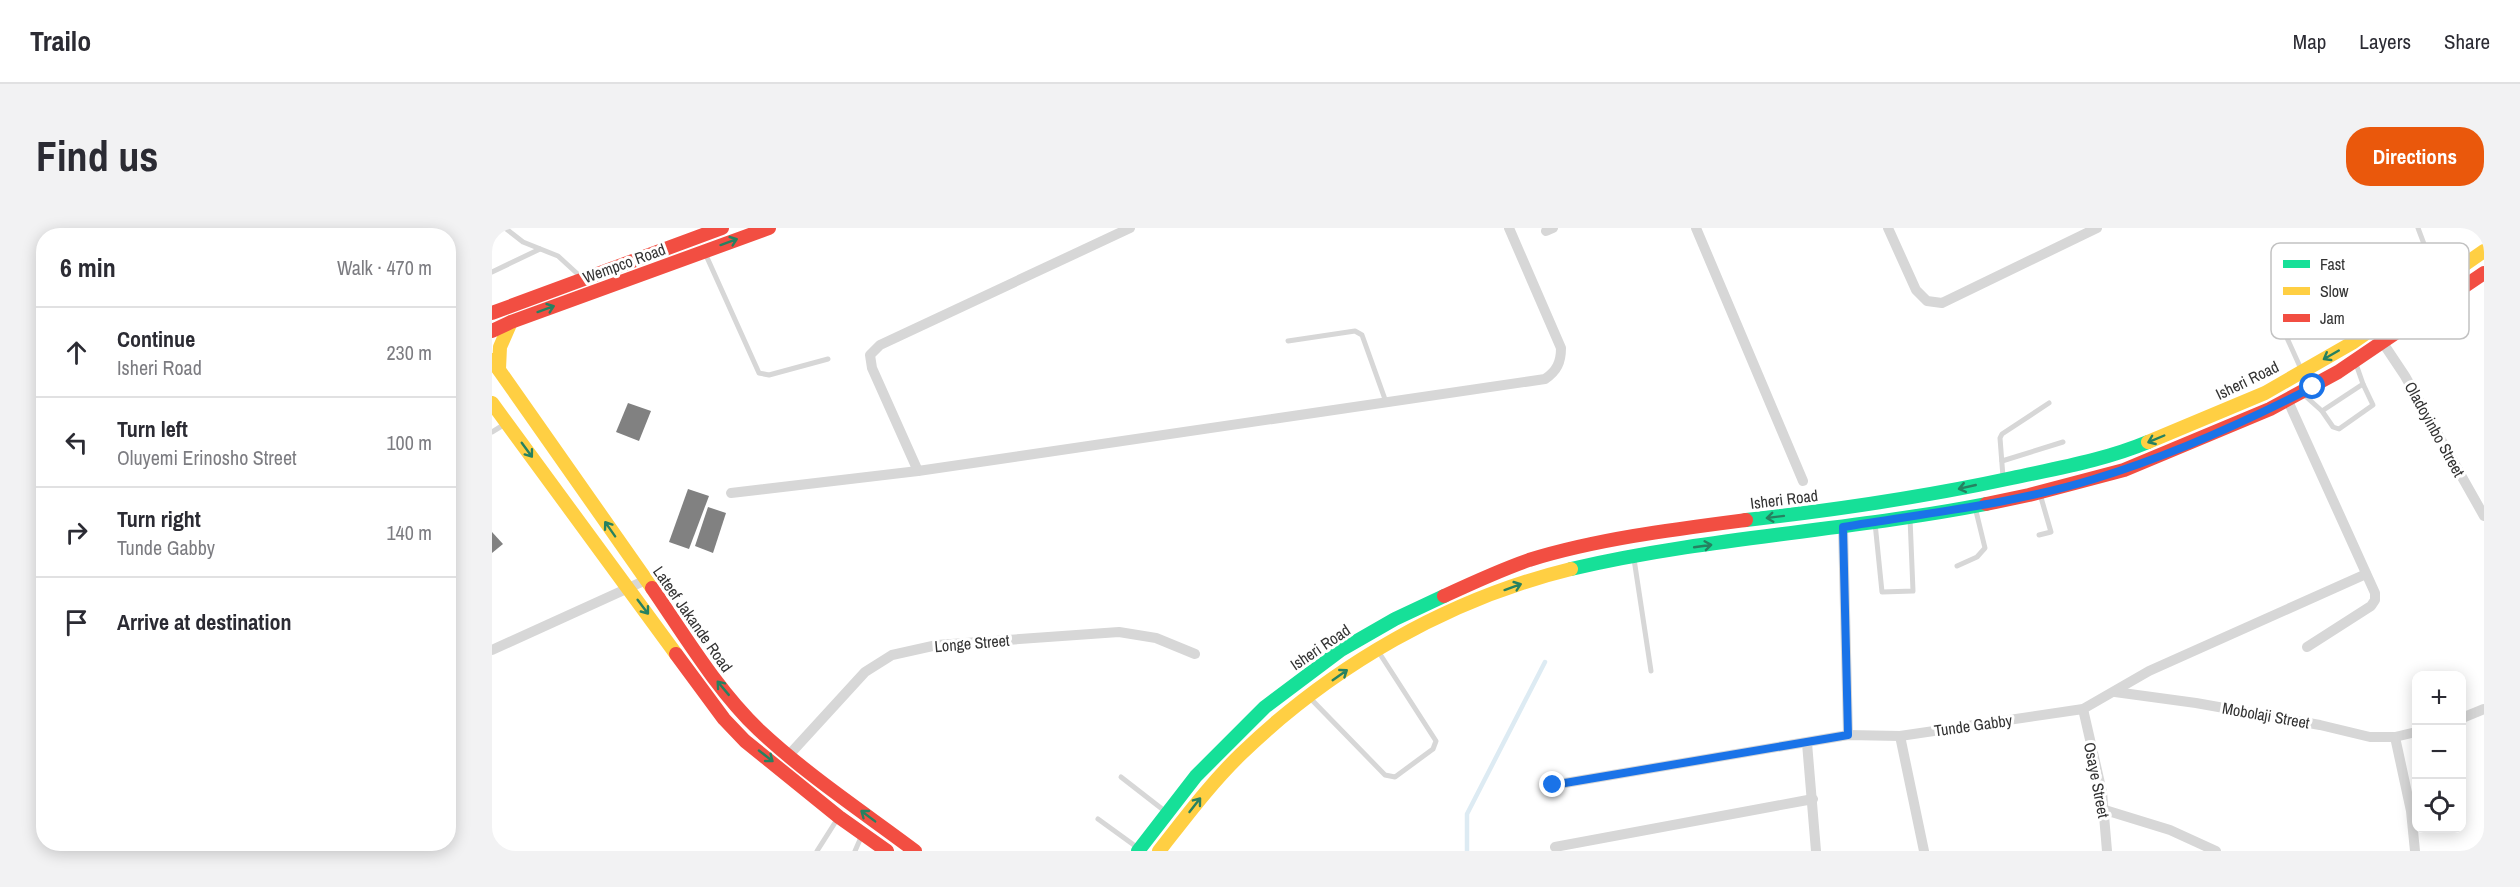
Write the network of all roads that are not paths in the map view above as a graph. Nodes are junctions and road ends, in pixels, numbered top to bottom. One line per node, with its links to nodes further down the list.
1 (505, 228): 11 (lane)
2 (722, 228): 17 (main road, Wempco Road)
3 (769, 228): 12 (main road, Wempco Road, one-way to 3)
4 (1509, 228): 34 (street)
5 (1696, 228): 46 (street)
6 (1888, 228): 7 (street)
7 (2097, 228)
8 (2418, 228): 10 (lane)
9 (1127, 229): 43 (street)
10 (2424, 243)
11 (540, 249): 15 (lane); 17 (lane)
12 (704, 251): 20 (main road, Wempco Road, one-way to 12); 27 (lane)
13 (2484, 251): 14 (main road, Isheri Road)
14 (2469, 262)
15 (492, 272)
16 (2484, 273): 18 (main road, Isheri Road)
17 (583, 279): 19 (main road, Wempco Road)
18 (2469, 283)
19 (492, 313)
20 (512, 322): 21 (main road, Wempco Road); 29 (main road)
21 (492, 331)
22 (2286, 339): 30 (lane)
23 (2356, 339): 30 (main road, Isheri Road, one-way to 30)
24 (2389, 339): 26 (main road, Isheri Road)
25 (1288, 340): 34 (lane)
26 (2383, 343): 28 (main road, Isheri Road); 51 (street, Oladoyinbo Street)
27 (828, 358)
28 (2355, 362): 31 (lane); 32 (main road, Isheri Road)
29 (495, 365): 58 (main road, Lateef Jakande Road, one-way to 29)
30 (2302, 372): 42 (main road, Isheri Road, one-way to 42)
31 (2363, 384): 37 (lane); 37 (lane)
32 (2302, 393): 33 (main road, Isheri Road); 37 (lane)
33 (2288, 401): 45 (main road, Isheri Road); 57 (street)
34 (1386, 402): 43 (street)
35 (492, 403): 38 (main road, Lateef Jakande Road)
36 (2049, 403): 41 (lane)
37 (2322, 411)
38 (507, 423): 39 (lane); 59 (main road, Lateef Jakande Road, one-way to 59)
39 (492, 432)
40 (2063, 442): 41 (lane)
41 (2002, 461): 44 (lane)
42 (2089, 462): 44 (main road, Isheri Road); 45 (main road)
43 (918, 471): 48 (street)
44 (2003, 479): 80 (main road, Isheri Road, one-way to 80)
45 (2092, 480): 47 (main road, Isheri Road)
46 (1803, 481)
47 (2040, 492): 49 (main road, Isheri Road); 54 (lane)
48 (731, 493)
49 (1975, 505): 50 (main road, Isheri Road); 56 (lane)
50 (1910, 516): 52 (main road, Isheri Road); 52 (lane)
51 (2484, 516)
52 (1874, 522): 53 (main road, Isheri Road)
53 (1843, 527): 55 (main road, Isheri Road, one-way to 53); 71 (street)
54 (2039, 535)
55 (1634, 558): 62 (main road, Isheri Road, one-way to 55); 64 (lane)
56 (1957, 566)
57 (2366, 574): 60 (street); 65 (street, Tunde Gabby)
58 (646, 580): 59 (street); 75 (main road, Lateef Jakande Road, one-way to 58)
59 (629, 588): 61 (street); 81 (main road, Lateef Jakande Road, one-way to 81)
60 (2307, 647)
61 (492, 650)
62 (1377, 650): 66 (main road, Isheri Road, one-way to 62); 66 (lane)
63 (1195, 654): 75 (street, Longe Street)
64 (1651, 671)
65 (2115, 692): 67 (street, Tunde Gabby); 73 (street, Mobolaji Street)
66 (1308, 697): 90 (main road, Isheri Road, one-way to 66)
67 (2083, 709): 72 (street, Tunde Gabby); 79 (street, Osaye Street)
68 (2484, 709): 69 (street)
69 (2466, 716)
70 (2412, 733): 73 (street, Mobolaji Street)
71 (1848, 735): 72 (street, Tunde Gabby); 74 (street, Tunde Gabby)
72 (1900, 736): 92 (street)
73 (2395, 737): 95 (street)
74 (1807, 743): 77 (street, Tunde Gabby); 78 (street)
75 (789, 756): 89 (main road, Lateef Jakande Road, one-way to 75)
76 (1121, 777): 80 (lane)
77 (1553, 785)
78 (1813, 799): 84 (street); 91 (street)
79 (2105, 810): 93 (street, Osaye Street); 94 (street)
80 (1168, 813): 85 (main road, Isheri Road)
81 (839, 817): 83 (main road, Lateef Jakande Road); 86 (lane)
82 (1098, 819): 85 (lane)
83 (863, 833): 87 (lane); 88 (main road, Lateef Jakande Road)
84 (1555, 847)
85 (1139, 850)
86 (817, 851)
87 (855, 851)
88 (887, 851)
89 (915, 851)
90 (1159, 851)
91 (1816, 851)
92 (1924, 851)
93 (2107, 851)
94 (2216, 851)
95 (2415, 851)

